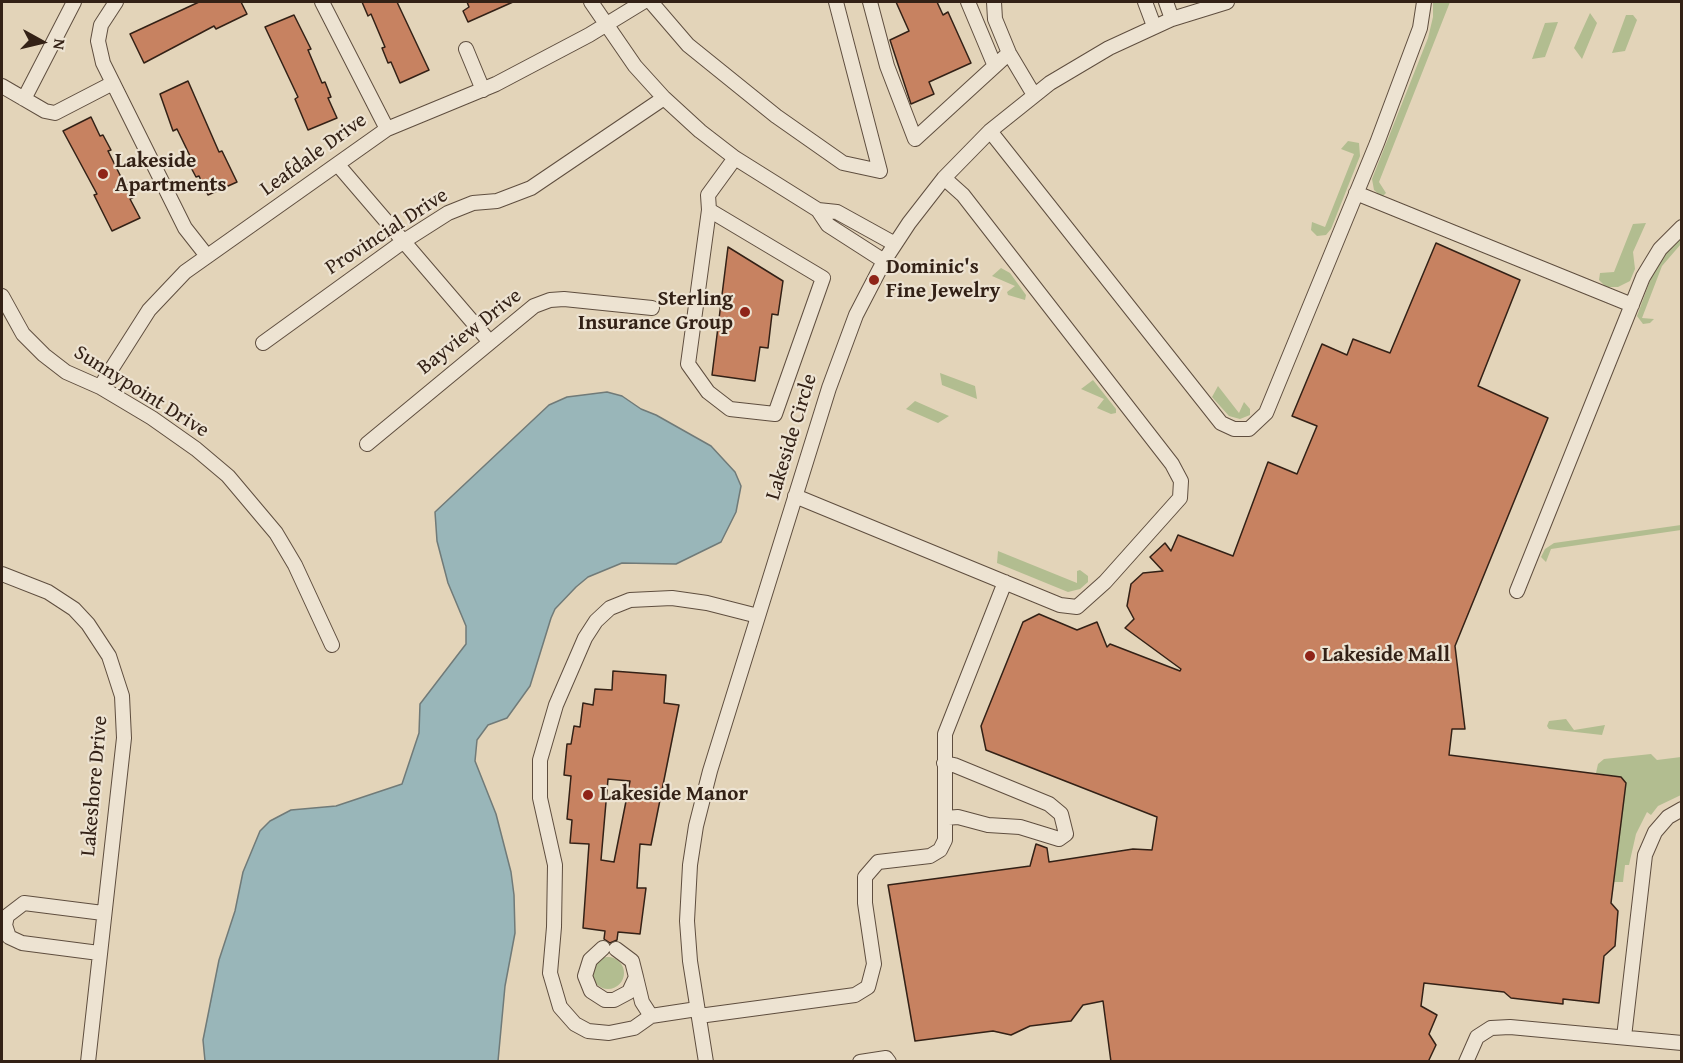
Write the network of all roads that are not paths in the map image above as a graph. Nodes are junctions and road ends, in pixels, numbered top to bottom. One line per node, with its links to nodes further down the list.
1 (74, 2): 26 (street)
2 (116, 2): 21 (street)
3 (322, 2): 27 (street)
4 (591, 2): 16 (street)
5 (643, 2): 16 (street, Leafdale Drive)
6 (651, 2): 7 (street)
7 (836, 2)
8 (870, 2): 20 (street)
9 (968, 2): 20 (street)
10 (994, 2): 19 (street)
11 (1145, 2): 17 (street)
12 (1166, 2): 15 (street)
13 (1227, 2): 15 (street, Lakeside Circle)
14 (1424, 2): 32 (street)
15 (1172, 19): 17 (street, Lakeside Circle)
16 (605, 25): 23 (street, Leafdale Drive); 25 (street)
17 (1154, 26): 24 (street, Lakeside Circle)
18 (466, 49): 23 (street)
19 (1008, 52): 20 (street); 24 (street)
20 (994, 64)
21 (113, 83): 26 (street); 38 (street)
22 (2, 87): 26 (street)
23 (483, 90): 27 (street, Leafdale Drive)
24 (1034, 95): 28 (street, Lakeside Circle)
25 (664, 98): 29 (street); 36 (street, Provincial Drive)
26 (24, 99)
27 (387, 129): 30 (street, Leafdale Drive)
28 (990, 131): 31 (street, Lakeside Circle); 32 (street)
29 (735, 158): 33 (street); 34 (street)
30 (338, 165): 36 (street); 38 (street, Leafdale Drive)
31 (944, 178): 37 (street, Lakeside Circle); 49 (street)
32 (1356, 193): 41 (street)
33 (709, 210): 33 (street)
34 (818, 210): 37 (street); 39 (street)
35 (1682, 227): 41 (street)
36 (404, 241): 43 (street); 44 (street, Provincial Drive)
37 (895, 244): 39 (street, Lakeside Circle)
38 (207, 256): 45 (street, Leafdale Drive)
39 (884, 261): 47 (street, Lakeside Circle)
40 (2, 296): 45 (street, Sunnypoint Drive)
41 (1632, 305): 50 (street)
42 (652, 308): 43 (street, Bayview Drive)
43 (489, 340): 46 (street, Bayview Drive)
44 (263, 342)
45 (99, 387): 52 (street, Sunnypoint Drive)
46 (367, 444)
47 (795, 496): 49 (street); 51 (street, Lakeside Circle)
48 (2, 574): 56 (street, Lakeshore Drive)
49 (1005, 582): 53 (street)
50 (1517, 591)
51 (758, 616): 61 (street, Lakeside Circle); 62 (street)
52 (332, 645)
53 (945, 764): 55 (street); 55 (street)
54 (1682, 810): 63 (street)
55 (945, 818): 61 (street)
56 (103, 913): 57 (street, Lakeshore Drive); 57 (street)
57 (99, 953): 65 (street, Lakeshore Drive)
58 (636, 977): 59 (street); 59 (street); 60 (street)
59 (622, 997): 60 (street)
60 (642, 1002): 62 (street)
61 (698, 1012): 62 (street); 66 (street, Lakeside Circle)
62 (651, 1017)
63 (1624, 1037): 64 (street); 69 (street)
64 (1682, 1043)
65 (88, 1062)
66 (706, 1062)
67 (860, 1062): 68 (street)
68 (889, 1062)
69 (1466, 1062)

